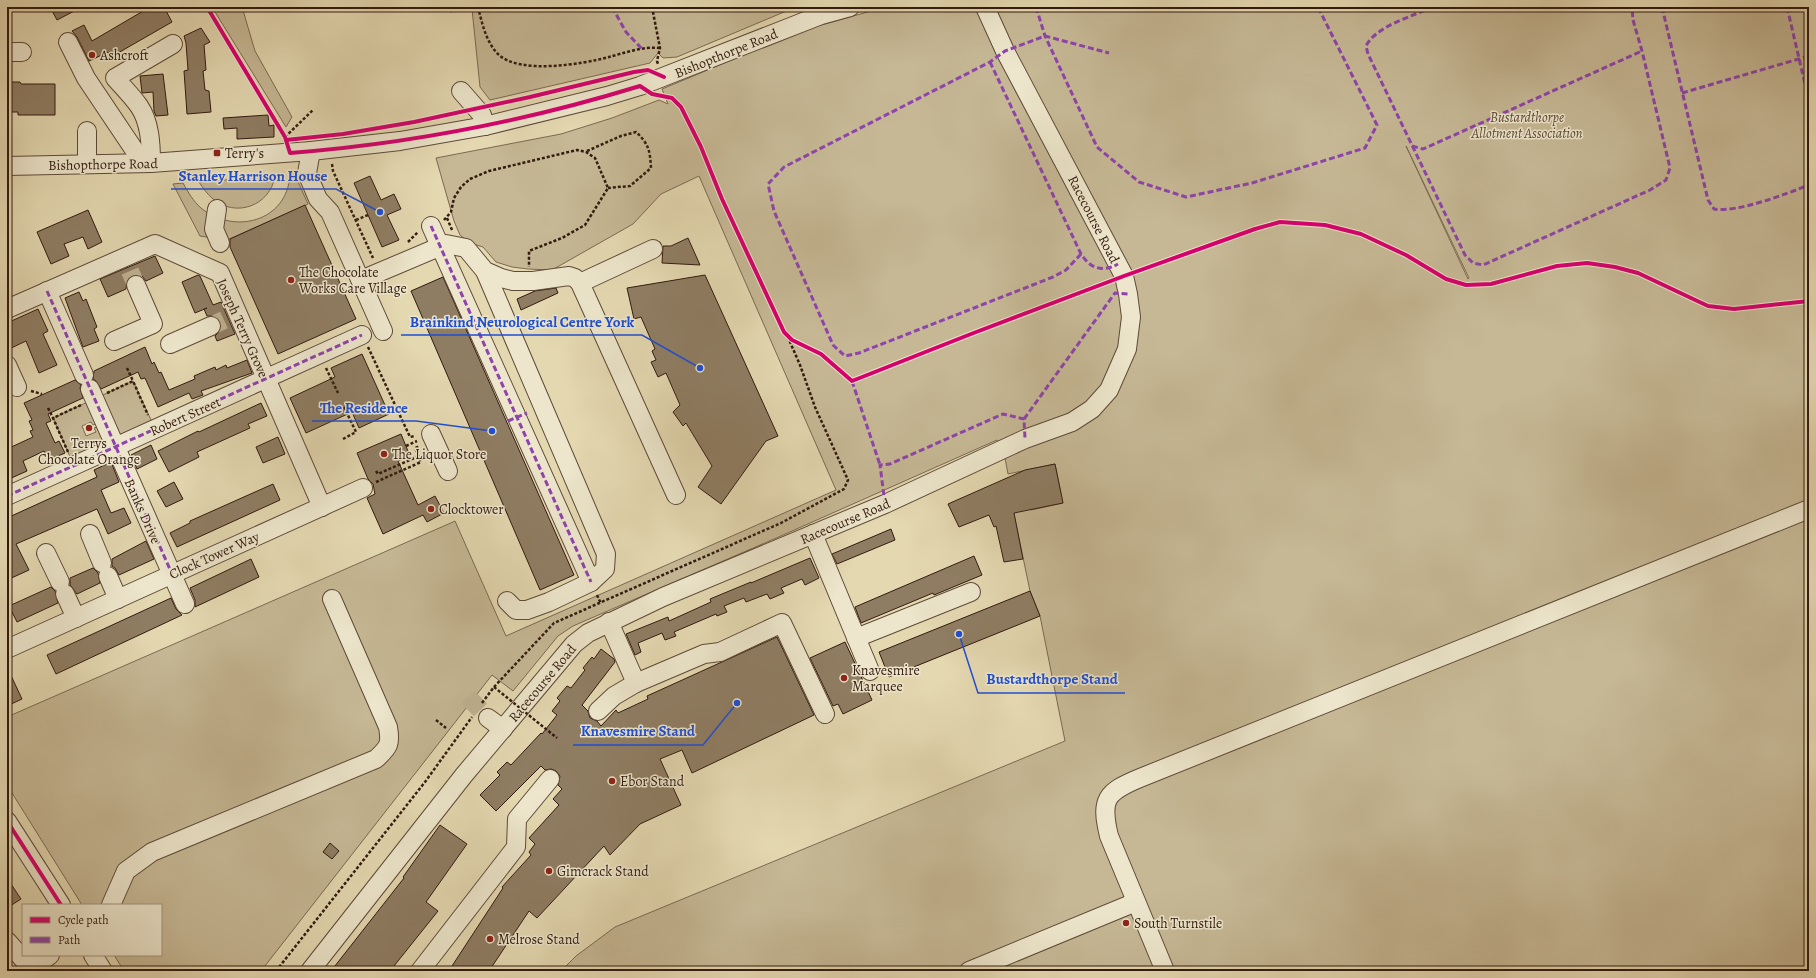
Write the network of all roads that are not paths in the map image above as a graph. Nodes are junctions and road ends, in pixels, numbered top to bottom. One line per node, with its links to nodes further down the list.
1 (850, 7): 6 (street, Bishopthorpe Road)
2 (985, 7): 40 (street, Racecourse Road)
3 (68, 42): 9 (street)
4 (173, 44): 9 (street)
5 (461, 91): 6 (street)
6 (485, 126): 8 (street, Bishopthorpe Road)
7 (87, 131): 10 (street)
8 (311, 152): 9 (street, Bishopthorpe Road); 19 (street)
9 (147, 163): 10 (street, Bishopthorpe Road)
10 (87, 164): 11 (street, Bishopthorpe Road)
11 (7, 166)
12 (217, 209): 14 (street)
13 (431, 226): 15 (street)
14 (220, 243)
15 (440, 246): 18 (street); 19 (street); 43 (street)
16 (652, 249): 20 (street)
17 (130, 271): 21 (street, Joseph Terry Grove); 23 (street, Joseph Terry Grove); 26 (street)
18 (485, 271): 20 (street); 43 (street)
19 (361, 280): 24 (street)
20 (580, 283): 35 (street)
21 (47, 291): 22 (street, Joseph Terry Grove); 32 (street, Banks Drive)
22 (7, 309)
23 (224, 320): 27 (street); 29 (street, Joseph Terry Grove)
24 (383, 331)
25 (362, 335): 29 (street, Robert Street)
26 (114, 341)
27 (170, 344)
28 (7, 365): 30 (street)
29 (266, 379): 32 (street, Robert Street); 37 (street, Joseph Terry Grove)
30 (17, 388)
31 (424, 437): 33 (street)
32 (115, 447): 36 (street, Robert Street); 42 (street, Banks Drive)
33 (448, 471)
34 (363, 488): 37 (street, Clock Tower Way)
35 (676, 495)
36 (7, 496)
37 (322, 506): 42 (street, Clock Tower Way)
38 (1809, 509): 61 (street)
39 (90, 534): 45 (street)
40 (813, 534): 50 (street, Racecourse Road); 51 (street)
41 (46, 553): 49 (street)
42 (172, 574): 45 (street, Clock Tower Way); 48 (street, Banks Drive)
43 (594, 588): 47 (street)
44 (971, 592): 51 (street)
45 (118, 599): 49 (street, Clock Tower Way)
46 (332, 599): 63 (street)
47 (506, 601)
48 (185, 604)
49 (76, 618): 52 (street, Clock Tower Way)
50 (609, 622): 54 (street); 58 (street, Racecourse Road)
51 (856, 638): 53 (street)
52 (8, 647)
53 (870, 671)
54 (636, 683): 55 (street); 57 (street)
55 (598, 710)
56 (482, 711): 58 (street)
57 (825, 714)
58 (503, 729): 69 (street, Racecourse Road)
59 (550, 779): 70 (street)
60 (7, 821): 62 (street)
61 (1136, 902): 71 (street); 72 (street)
62 (60, 904)
63 (111, 904)
64 (7, 941): 67 (street)
65 (49, 956): 67 (street)
66 (93, 956): 68 (street)
67 (29, 970)
68 (103, 971)
69 (310, 971)
70 (420, 971)
71 (970, 971)
72 (1165, 971)

